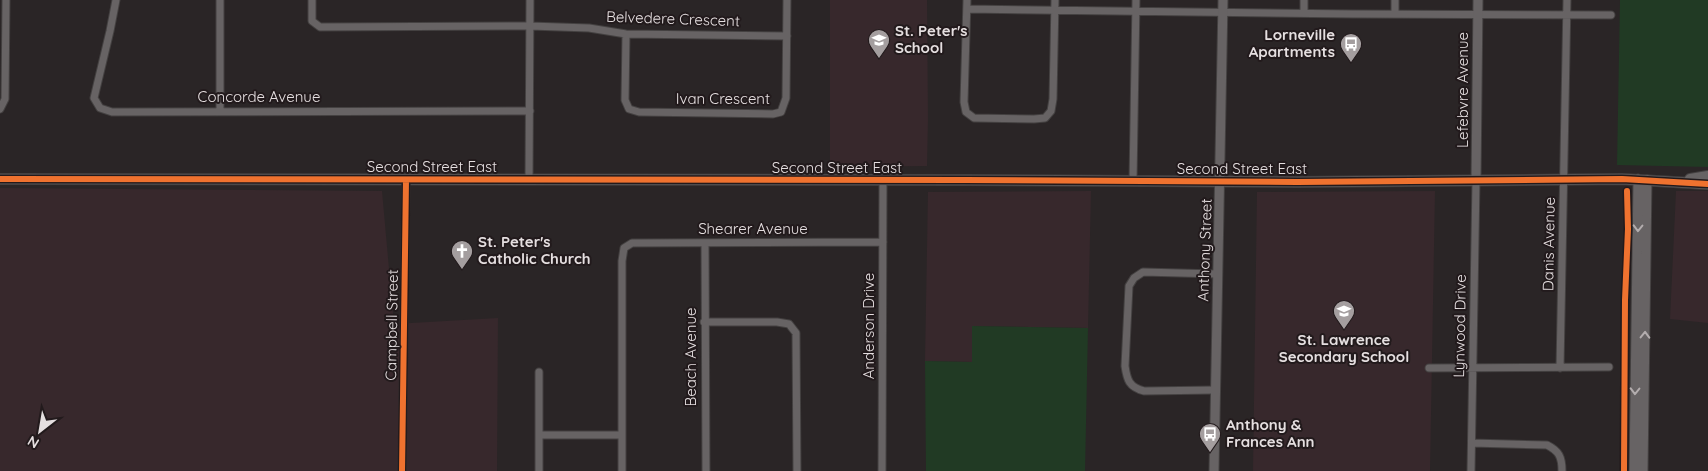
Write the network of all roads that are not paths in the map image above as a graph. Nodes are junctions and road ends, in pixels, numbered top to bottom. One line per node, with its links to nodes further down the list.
1 (6, 0): 27 (street)
2 (116, 0): 28 (street, Concorde Avenue)
3 (220, 0): 28 (street)
4 (312, 0): 24 (street, Belvedere Crescent)
5 (530, 0): 24 (street)
6 (787, 0): 26 (street, Ivan Crescent)
7 (967, 0): 15 (street)
8 (1055, 0): 16 (street)
9 (1136, 0): 17 (street)
10 (1223, 0): 18 (street, Anthony Street)
11 (1304, 0): 19 (street)
12 (1395, 0): 20 (street)
13 (1478, 0): 21 (street, Lefebvre Avenue)
14 (1567, 0): 22 (street, Danis Avenue)
15 (967, 9): 16 (street); 16 (street)
16 (1054, 10): 17 (street)
17 (1136, 11): 18 (street); 38 (street)
18 (1223, 12): 19 (street); 39 (street, Anthony Street)
19 (1304, 13): 20 (street)
20 (1395, 14): 21 (street)
21 (1478, 15): 22 (street); 36 (street, Lefebvre Avenue)
22 (1567, 15): 23 (street); 32 (street, Danis Avenue)
23 (1611, 15)
24 (530, 26): 25 (street, Belvedere Crescent); 29 (street)
25 (626, 34): 26 (street, Belvedere Crescent); 26 (street, Ivan Crescent)
26 (787, 36)
27 (0, 109)
28 (220, 111): 29 (street, Concorde Avenue)
29 (530, 111): 34 (street)
30 (1708, 176): 40 (main road, Second Street East)
31 (0, 179): 33 (main road, Second Street East)
32 (1564, 179): 36 (main road, Second Street East); 37 (main road, Second Street East); 49 (street, Danis Avenue)
33 (406, 180): 34 (main road, Second Street East); 55 (street, Campbell Street)
34 (529, 180): 35 (main road, Second Street East)
35 (883, 180): 38 (main road, Second Street East); 42 (street, Anderson Drive)
36 (1476, 180): 39 (main road, Second Street East); 46 (street, Lynwood Drive)
37 (1643, 180): 40 (main road, Second Street East); 64 (street, one-way to 64); 65 (street, one-way to 37)
38 (1134, 181): 39 (main road, Second Street East)
39 (1221, 182): 44 (street, Anthony Street)
40 (1674, 182): 41 (main road, Second Street East)
41 (1708, 184)
42 (883, 242): 43 (street, Shearer Avenue); 60 (street, Anderson Drive)
43 (705, 243): 45 (street, Beach Avenue); 52 (street, Shearer Avenue)
44 (1217, 274): 51 (street, Anthony Street); 51 (street)
45 (704, 322): 58 (street, Beach Avenue); 59 (street)
46 (1473, 367): 48 (street); 49 (street); 54 (street, Lynwood Drive)
47 (1609, 367): 49 (street)
48 (1429, 368)
49 (1560, 368)
50 (539, 372): 53 (street)
51 (1215, 390): 61 (street, Anthony Street)
52 (622, 435): 53 (street); 57 (street)
53 (540, 436): 56 (street)
54 (1472, 443): 62 (street, Lynwood Drive); 63 (street)
55 (402, 471)
56 (540, 471)
57 (622, 471)
58 (706, 471)
59 (796, 471)
60 (882, 471)
61 (1214, 471)
62 (1472, 471)
63 (1562, 471)
64 (1634, 471)
65 (1643, 471)

